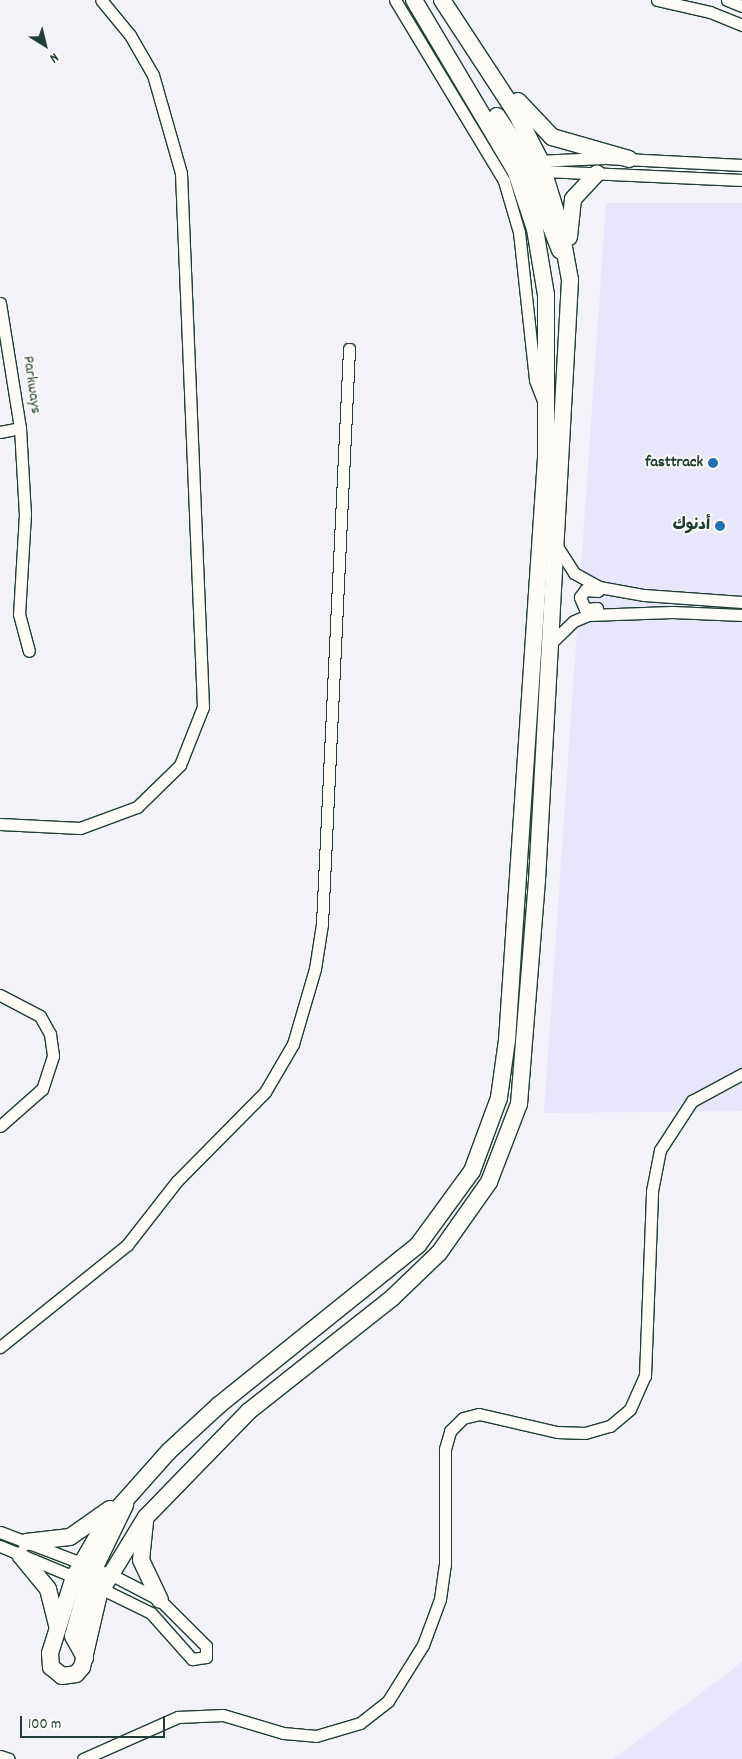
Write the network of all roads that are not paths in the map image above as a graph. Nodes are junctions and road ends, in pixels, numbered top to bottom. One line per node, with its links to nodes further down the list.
1 (101, 0): 28 (street)
2 (395, 0): 18 (street)
3 (414, 0): 12 (street)
4 (442, 0): 9 (street)
5 (656, 0): 8 (street)
6 (727, 0): 7 (street)
7 (742, 6)
8 (742, 25)
9 (495, 81): 10 (street); 12 (street)
10 (629, 158): 11 (street); 12 (street)
11 (742, 165)
12 (529, 169): 13 (street); 15 (street); 15 (street); 18 (street)
13 (597, 173): 14 (street); 15 (street)
14 (742, 180)
15 (569, 262): 21 (street)
16 (0, 303): 19 (street, Parkways)
17 (349, 349): 32 (street)
18 (546, 408): 33 (street)
19 (20, 428): 20 (street); 27 (street, Parkways)
20 (0, 432)
21 (558, 548): 22 (street); 26 (street)
22 (644, 596): 23 (street); 24 (street)
23 (742, 602)
24 (642, 612): 25 (street); 26 (street)
25 (742, 615)
26 (552, 642): 34 (street)
27 (29, 651)
28 (0, 824)
29 (0, 995): 31 (street)
30 (742, 1074): 43 (street)
31 (0, 1126)
32 (0, 1347)
33 (124, 1500): 37 (street); 38 (street)
34 (146, 1517): 38 (street); 39 (street)
35 (0, 1532): 37 (street)
36 (0, 1546): 37 (street)
37 (23, 1548): 38 (street); 38 (street); 40 (street)
38 (91, 1575): 39 (street); 39 (street); 40 (street); 40 (street)
39 (160, 1600)
40 (58, 1629)
41 (0, 1756): 42 (street)
42 (9, 1759)
43 (83, 1759)

